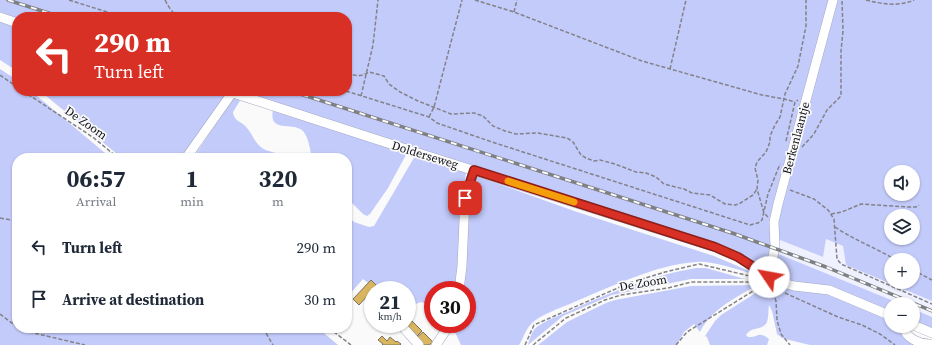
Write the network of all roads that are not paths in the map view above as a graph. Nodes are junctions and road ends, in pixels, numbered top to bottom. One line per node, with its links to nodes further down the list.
1 (833, 0): 8 (street, Berkenlaantje)
2 (0, 17): 3 (street)
3 (12, 21)
4 (226, 96): 6 (street)
5 (242, 96): 7 (street, Dolderseweg)
6 (189, 153)
7 (474, 170): 8 (street, Dolderseweg); 9 (street)
8 (767, 279): 10 (street, Dolderseweg)
9 (460, 281)
10 (884, 313)
11 (920, 328): 15 (street)
12 (408, 333): 17 (street)
13 (444, 333): 18 (street)
14 (905, 333): 16 (street)
15 (932, 333)
16 (932, 344)
17 (419, 345)
18 (436, 345)

